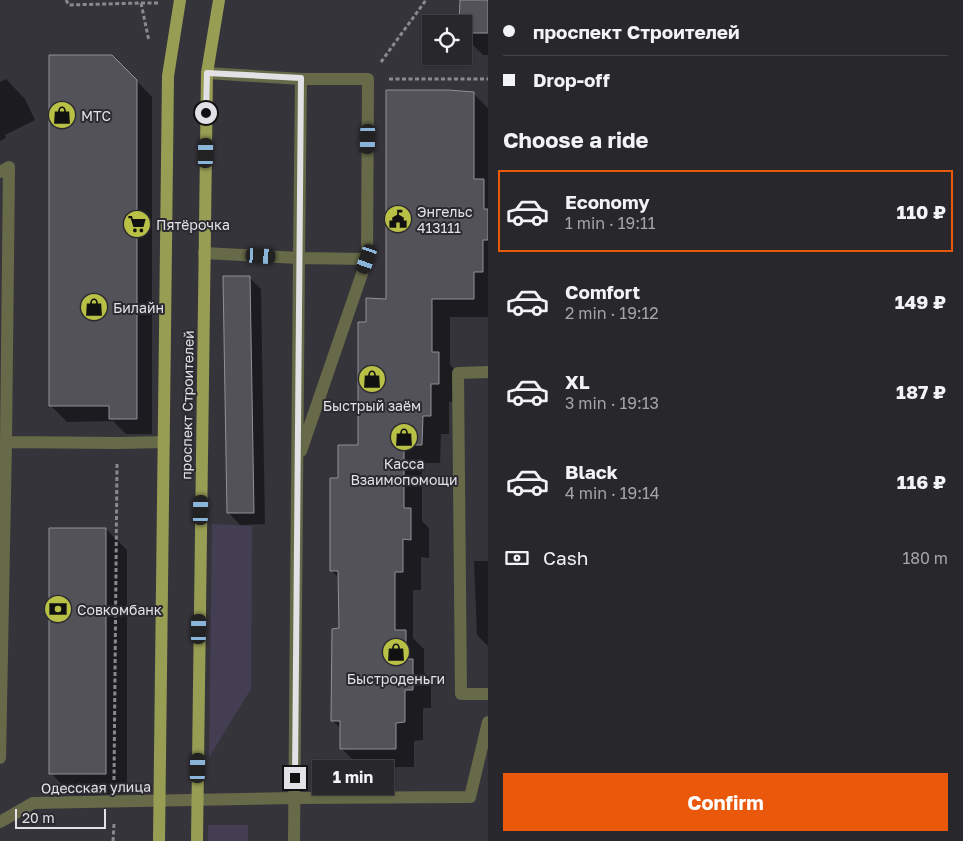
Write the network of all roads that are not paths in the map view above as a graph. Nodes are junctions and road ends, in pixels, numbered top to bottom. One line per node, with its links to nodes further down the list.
1 (180, 0): 11 (main road, проспект Строителей)
2 (219, 0): 3 (main road, проспект Строителей)
3 (207, 73): 4 (street); 6 (main road, проспект Строителей)
4 (301, 78): 7 (street); 8 (street)
5 (0, 172): 10 (street)
6 (204, 253): 7 (street); 18 (main road, проспект Строителей)
7 (299, 258): 8 (street); 12 (street)
8 (367, 259): 12 (street)
9 (488, 372): 13 (street)
10 (6, 442): 11 (street); 15 (street)
11 (164, 442): 17 (main road, проспект Строителей)
12 (298, 461): 16 (street)
13 (488, 694)
14 (488, 722): 16 (street, Одесская улица)
15 (0, 758)
16 (294, 798): 18 (street, Одесская улица); 22 (street)
17 (160, 800): 18 (street, Одесская улица); 19 (street, Одесская улица); 20 (main road, проспект Строителей)
18 (197, 800): 21 (main road, проспект Строителей)
19 (0, 822)
20 (159, 841)
21 (197, 841)
22 (294, 841)

